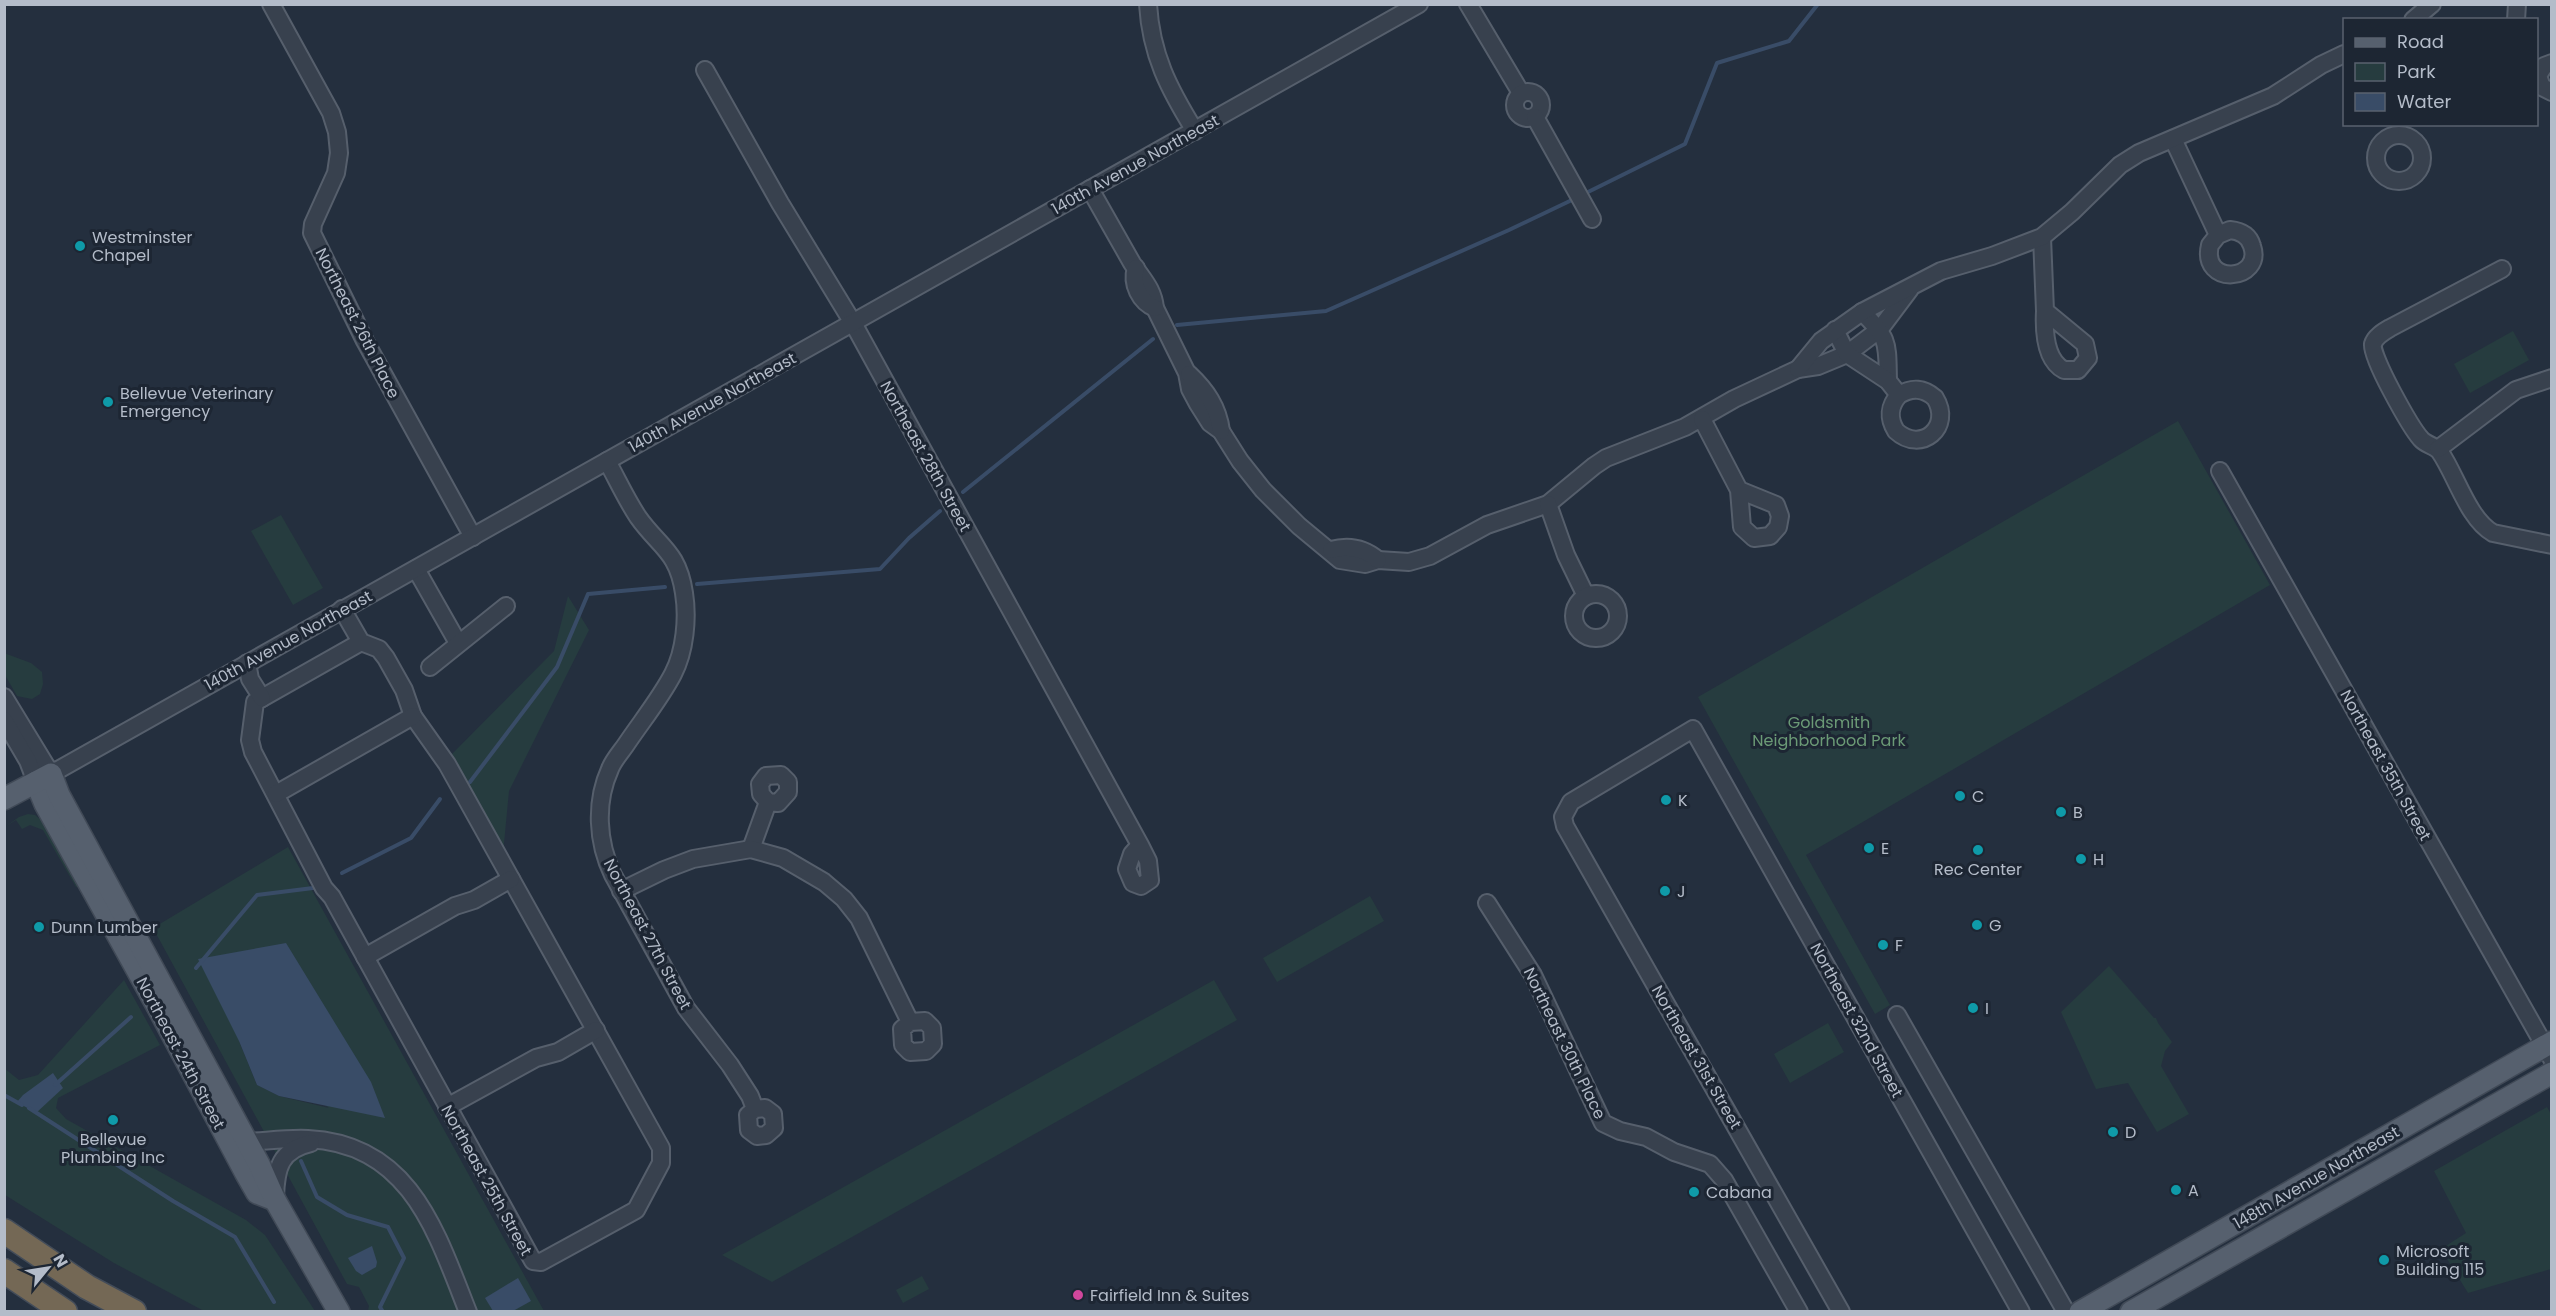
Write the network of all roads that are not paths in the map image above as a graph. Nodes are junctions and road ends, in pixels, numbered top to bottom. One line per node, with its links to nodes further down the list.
1 (271, 4): 35 (street, Northeast 26th Place)
2 (1148, 4): 11 (street)
3 (1419, 4): 11 (street, 140th Avenue Northeast)
4 (1468, 4): 14 (street)
5 (2432, 4): 6 (street)
6 (2415, 18)
7 (2343, 54): 12 (street)
8 (2543, 67): 10 (street)
9 (705, 70): 21 (street, Northeast 28th Street)
10 (2552, 92)
11 (1195, 131): 13 (street, 140th Avenue Northeast)
12 (2173, 139): 15 (street); 16 (street)
13 (1090, 189): 21 (street, 140th Avenue Northeast); 34 (street)
14 (1585, 204)
15 (2218, 235)
16 (2042, 237): 18 (street); 19 (street)
17 (2502, 269): 30 (street)
18 (1910, 289): 20 (street); 22 (street)
19 (2045, 311)
20 (1862, 312): 22 (street); 23 (street)
21 (853, 323): 31 (street, 140th Avenue Northeast); 54 (street, Northeast 28th Street)
22 (1880, 329): 24 (street); 27 (street)
23 (1835, 330): 24 (street); 25 (street)
24 (1847, 354): 25 (street); 27 (street)
25 (1798, 369): 29 (street)
26 (2552, 378): 30 (street)
27 (1888, 381): 28 (street)
28 (1899, 395)
29 (1702, 419): 33 (street); 34 (street)
30 (2438, 449): 36 (street)
31 (607, 461): 35 (street, 140th Avenue Northeast); 57 (street, Northeast 27th Street)
32 (2220, 471): 63 (street, Northeast 35th Street)
33 (1739, 490)
34 (1548, 504): 38 (street)
35 (473, 537): 37 (street, 140th Avenue Northeast)
36 (2552, 545)
37 (416, 569): 40 (street, 140th Avenue Northeast); 42 (street)
38 (1586, 596)
39 (506, 606): 42 (street)
40 (342, 609): 41 (street, Northeast 25th Street); 43 (street, 140th Avenue Northeast)
41 (361, 642): 46 (street); 47 (street, Northeast 25th Street)
42 (458, 643): 44 (street)
43 (247, 663): 46 (street); 50 (street, 140th Avenue Northeast)
44 (430, 667)
45 (4, 697): 50 (street, Northeast 24th Street)
46 (262, 699): 51 (street, Northeast 25th Street)
47 (413, 716): 51 (street); 56 (street, Northeast 25th Street)
48 (4, 720): 50 (street)
49 (1693, 729): 78 (street, Northeast 31st Street); 79 (street, Northeast 32nd Street)
50 (44, 778): 52 (main road, 140th Avenue Northeast); 65 (main road, Northeast 24th Street); 69 (main road)
51 (276, 794): 59 (street, Northeast 25th Street)
52 (4, 800)
53 (768, 802): 55 (street)
54 (1140, 845)
55 (751, 849): 57 (street); 61 (street)
56 (511, 879): 59 (street); 62 (street, Northeast 25th Street)
57 (621, 891): 67 (street, Northeast 27th Street)
58 (1487, 903): 77 (street, Northeast 30th Place)
59 (365, 957): 66 (street, Northeast 25th Street)
60 (1897, 1015): 80 (street)
61 (909, 1022)
62 (596, 1030): 66 (street); 66 (street, Northeast 25th Street)
63 (2549, 1049): 81 (main road, 148th Avenue Northeast)
64 (2552, 1073): 82 (main road, 148th Avenue Northeast)
65 (201, 1089): 69 (main road); 70 (main road, Northeast 24th Street)
66 (447, 1107)
67 (755, 1109)
68 (321, 1141): 69 (street); 70 (street); 76 (street)
69 (248, 1143): 70 (main road)
70 (275, 1200): 75 (main road, Northeast 24th Street)
71 (4, 1232): 74 (highway)
72 (4, 1271): 73 (highway)
73 (65, 1311)
74 (134, 1311)
75 (339, 1311)
76 (468, 1311)
77 (1799, 1311)
78 (1842, 1311)
79 (2021, 1311)
80 (2066, 1311)
81 (2080, 1311)
82 (2131, 1311)

